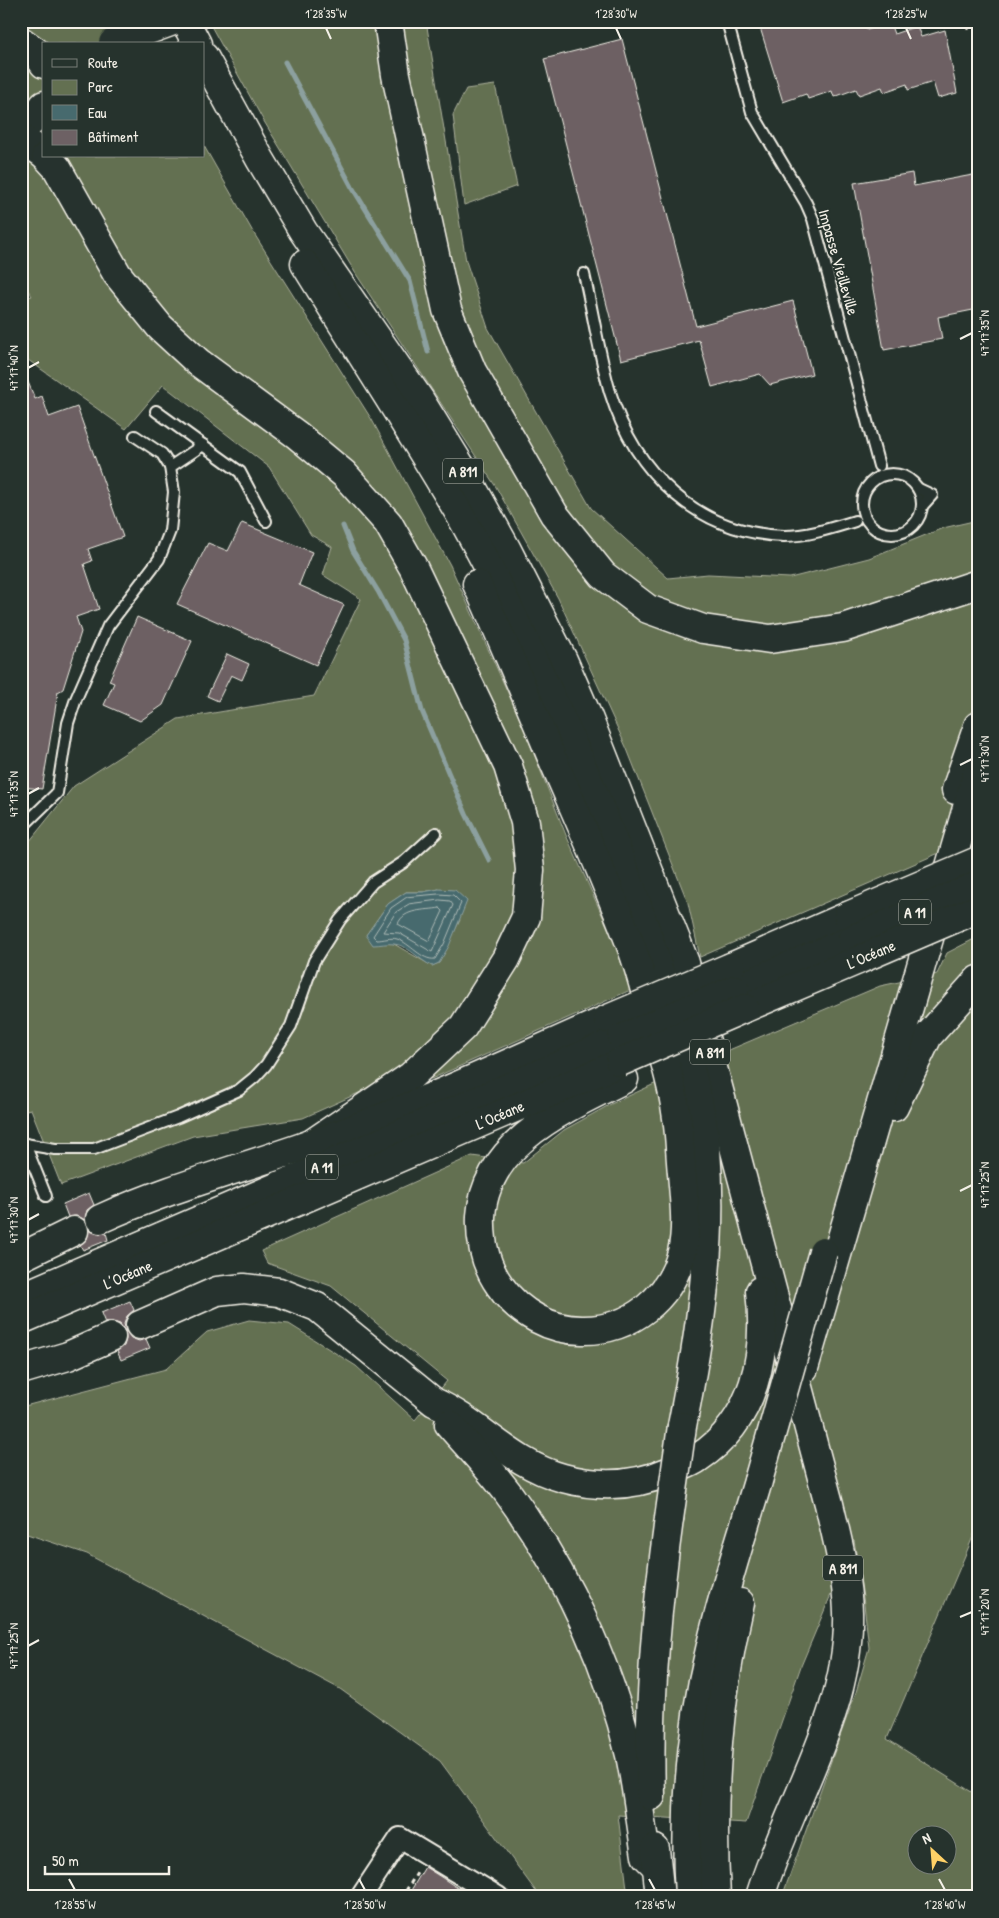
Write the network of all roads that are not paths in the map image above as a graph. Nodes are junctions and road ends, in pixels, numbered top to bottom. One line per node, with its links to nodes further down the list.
1 (168, 21): 7 (main road)
2 (173, 21): 6 (main road, bridge)
3 (185, 21): 8 (main road)
4 (388, 21): 29 (main road)
5 (727, 21): 21 (lane, Impasse Vieilleville)
6 (115, 42)
7 (178, 42)
8 (196, 42)
9 (205, 59): 46 (main road, A 811)
10 (205, 90): 17 (main road, A 811)
11 (42, 108): 12 (main road)
12 (21, 128)
13 (21, 138): 14 (main road)
14 (42, 153)
15 (48, 158): 40 (main road)
16 (584, 274): 26 (lane)
17 (395, 408): 39 (main road); 56 (main road, A 811, bridge)
18 (156, 411): 20 (lane)
19 (135, 436): 22 (lane)
20 (203, 445): 22 (lane); 27 (lane)
21 (879, 466): 23 (lane); 24 (lane)
22 (170, 467): 32 (lane)
23 (891, 474): 24 (lane); 28 (lane)
24 (874, 480): 25 (lane)
25 (862, 510): 26 (lane); 28 (lane)
26 (855, 521): 28 (lane)
27 (266, 522)
28 (870, 526)
29 (978, 584)
30 (978, 726): 48 (main road)
31 (978, 770): 42 (main road)
32 (21, 828)
33 (436, 832): 41 (lane)
34 (978, 861): 36 (main road, bridge)
35 (977, 901): 36 (main road, L’Océane / A 11, bridge)
36 (853, 938): 38 (main road, L’Océane / A 11)
37 (978, 980): 42 (main road)
38 (737, 988): 39 (main road, L’Océane / A 11, bridge); 39 (main road, L’Océane / A 11, bridge)
39 (619, 1050): 40 (main road); 49 (main road, L’Océane / A 11); 50 (main road, L’Océane / A 11)
40 (311, 1144): 44 (main road)
41 (23, 1145): 43 (lane)
42 (865, 1156): 48 (main road)
43 (46, 1196)
44 (100, 1219)
45 (74, 1231): 47 (main road)
46 (757, 1235): 54 (main road); 62 (main road, A 811)
47 (21, 1257)
48 (828, 1258): 55 (main road, bridge)
49 (21, 1297)
50 (21, 1320)
51 (140, 1325): 54 (main road)
52 (111, 1337): 53 (main road)
53 (21, 1370)
54 (434, 1402): 56 (main road)
55 (765, 1482): 60 (main road); 61 (main road)
56 (656, 1866): 59 (main road, A 811)
57 (361, 1897): 58 (street)
58 (498, 1897)
59 (660, 1897)
60 (689, 1897)
61 (716, 1897)
62 (760, 1897)

